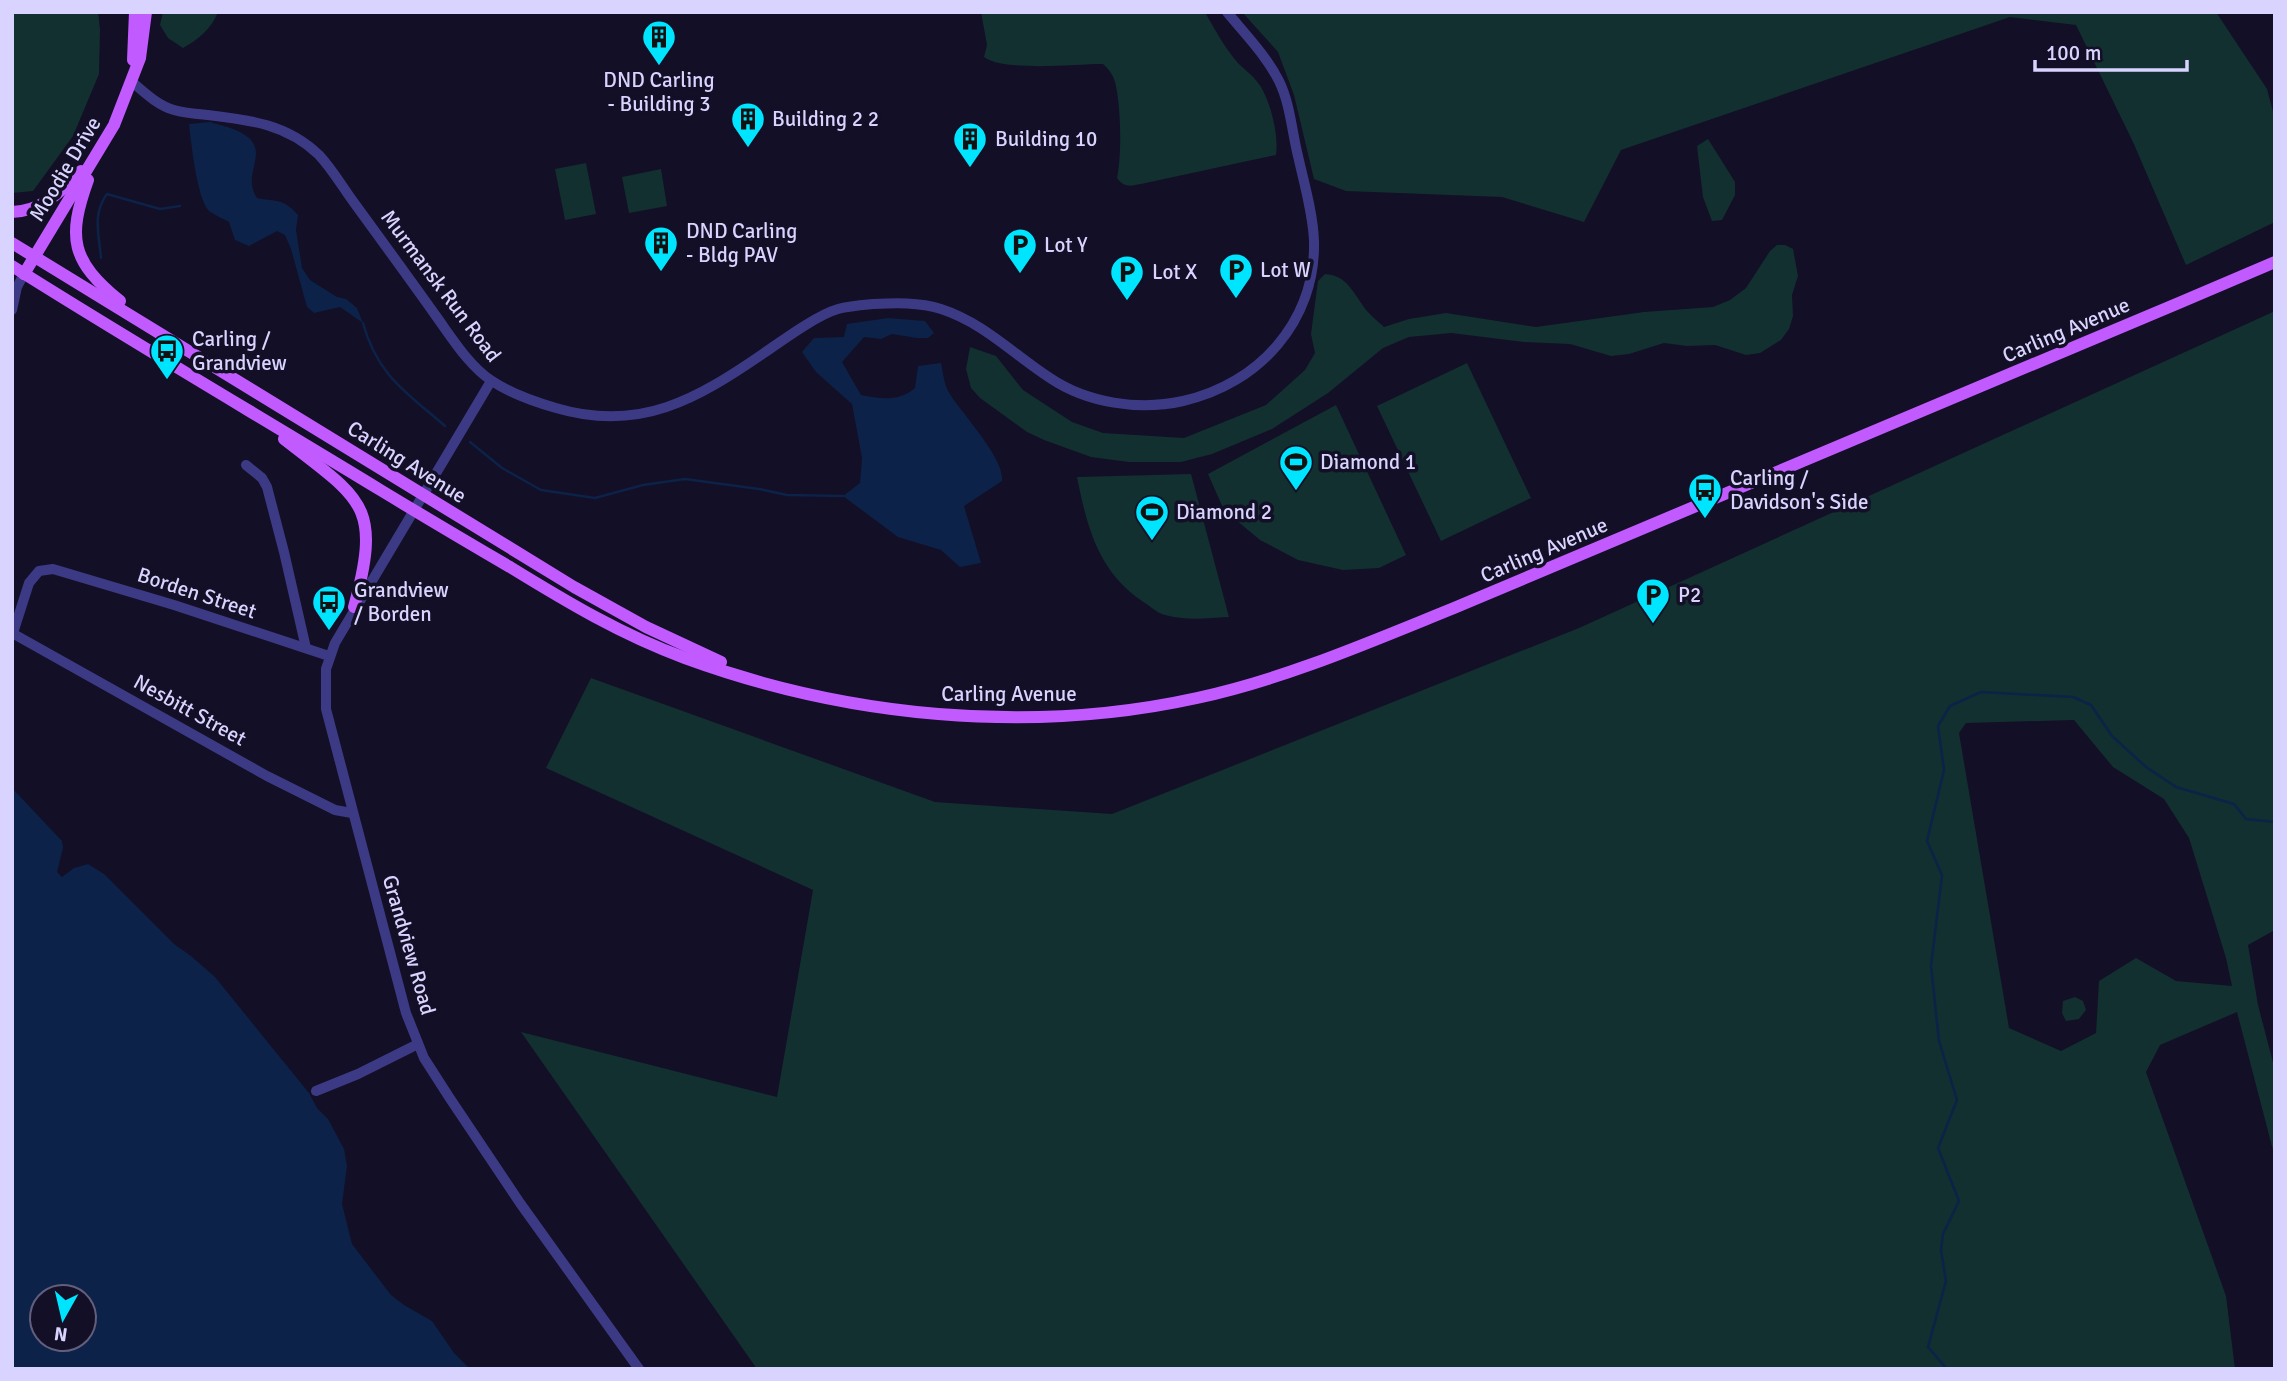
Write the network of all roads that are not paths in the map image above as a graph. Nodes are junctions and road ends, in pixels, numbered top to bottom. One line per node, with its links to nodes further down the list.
1 (135, 12): 4 (main road, Moodie Drive)
2 (146, 12): 4 (main road, Moodie Drive)
3 (1227, 12): 14 (street, Murmansk Run Road)
4 (131, 81): 5 (main road, Moodie Drive); 14 (street, Murmansk Run Road)
5 (96, 156): 6 (main road); 8 (main road, Moodie Drive); 13 (main road)
6 (12, 212)
7 (12, 243): 8 (main road, Carling Avenue)
8 (35, 257): 11 (main road, Moodie Drive); 13 (main road, Carling Avenue)
9 (2275, 262): 23 (main road, Carling Avenue)
10 (12, 266): 11 (main road, Carling Avenue)
11 (24, 274): 12 (street); 15 (main road, Carling Avenue)
12 (12, 310)
13 (166, 337): 17 (main road, Carling Avenue)
14 (491, 381): 17 (street, Grandview Road)
15 (237, 402): 18 (main road, Carling Avenue); 19 (main road)
16 (246, 465): 21 (street)
17 (422, 494): 18 (street, Grandview Road); 23 (main road, Carling Avenue)
18 (412, 509): 19 (street, Grandview Road); 23 (main road, Carling Avenue)
19 (354, 607): 22 (street, Grandview Road)
20 (13, 633): 21 (street, Borden Street); 24 (street, Nesbitt Street)
21 (306, 648): 22 (street, Borden Street)
22 (330, 656): 24 (street, Grandview Road)
23 (793, 690)
24 (352, 813): 25 (street, Grandview Road)
25 (418, 1044): 26 (street); 27 (street, Grandview Road)
26 (316, 1091)
27 (639, 1369)

